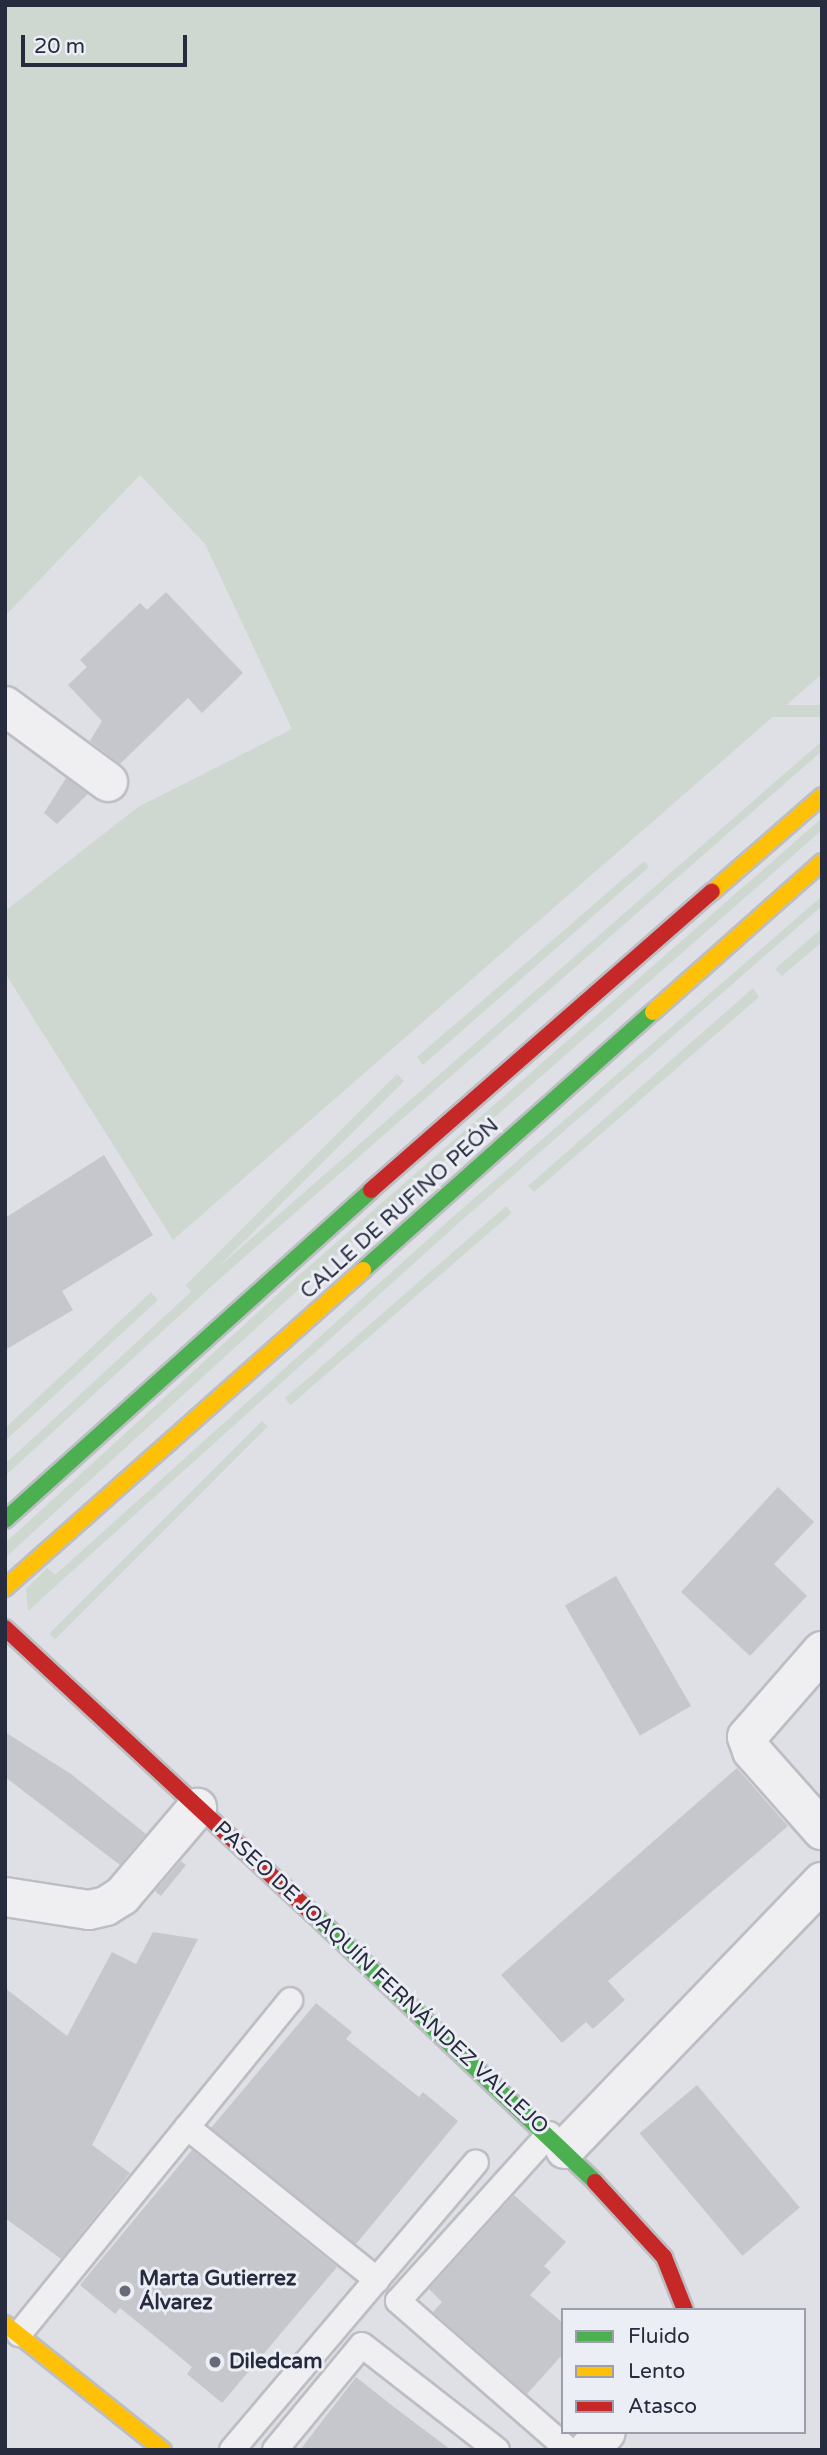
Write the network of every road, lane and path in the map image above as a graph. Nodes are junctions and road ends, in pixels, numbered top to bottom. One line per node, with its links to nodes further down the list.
1 (5, 706): 2 (street)
2 (108, 782)
3 (822, 796): 5 (main road, CALLE DE RUFINO PEÓN)
4 (822, 862): 6 (main road, CALLE DE RUFINO PEÓN)
5 (5, 1520)
6 (5, 1588)
7 (5, 1628): 9 (main road, PASEO DE JOAQUÍN FERNÁNDEZ VALLEJO)
8 (822, 1651): 10 (street)
9 (197, 1808): 12 (street, PASEO DE JOAQUÍN FERNÁNDEZ VALLEJO); 15 (main road, PASEO DE JOAQUÍN FERNÁNDEZ VALLEJO)
10 (822, 1830)
11 (822, 1882): 15 (street, PASEO DE JOAQUÍN FERNÁNDEZ VALLEJO)
12 (5, 1897)
13 (290, 2000): 14 (lane)
14 (187, 2127): 17 (lane); 19 (lane)
15 (557, 2141): 18 (main road, PASEO DE JOAQUÍN FERNÁNDEZ VALLEJO); 25 (lane)
16 (477, 2162): 17 (lane)
17 (377, 2280): 22 (lane)
18 (684, 2308)
19 (12, 2329): 21 (main road)
20 (604, 2434): 26 (street)
21 (163, 2450)
22 (232, 2450)
23 (275, 2450): 24 (lane)
24 (497, 2450)
25 (569, 2450)
26 (588, 2450)

